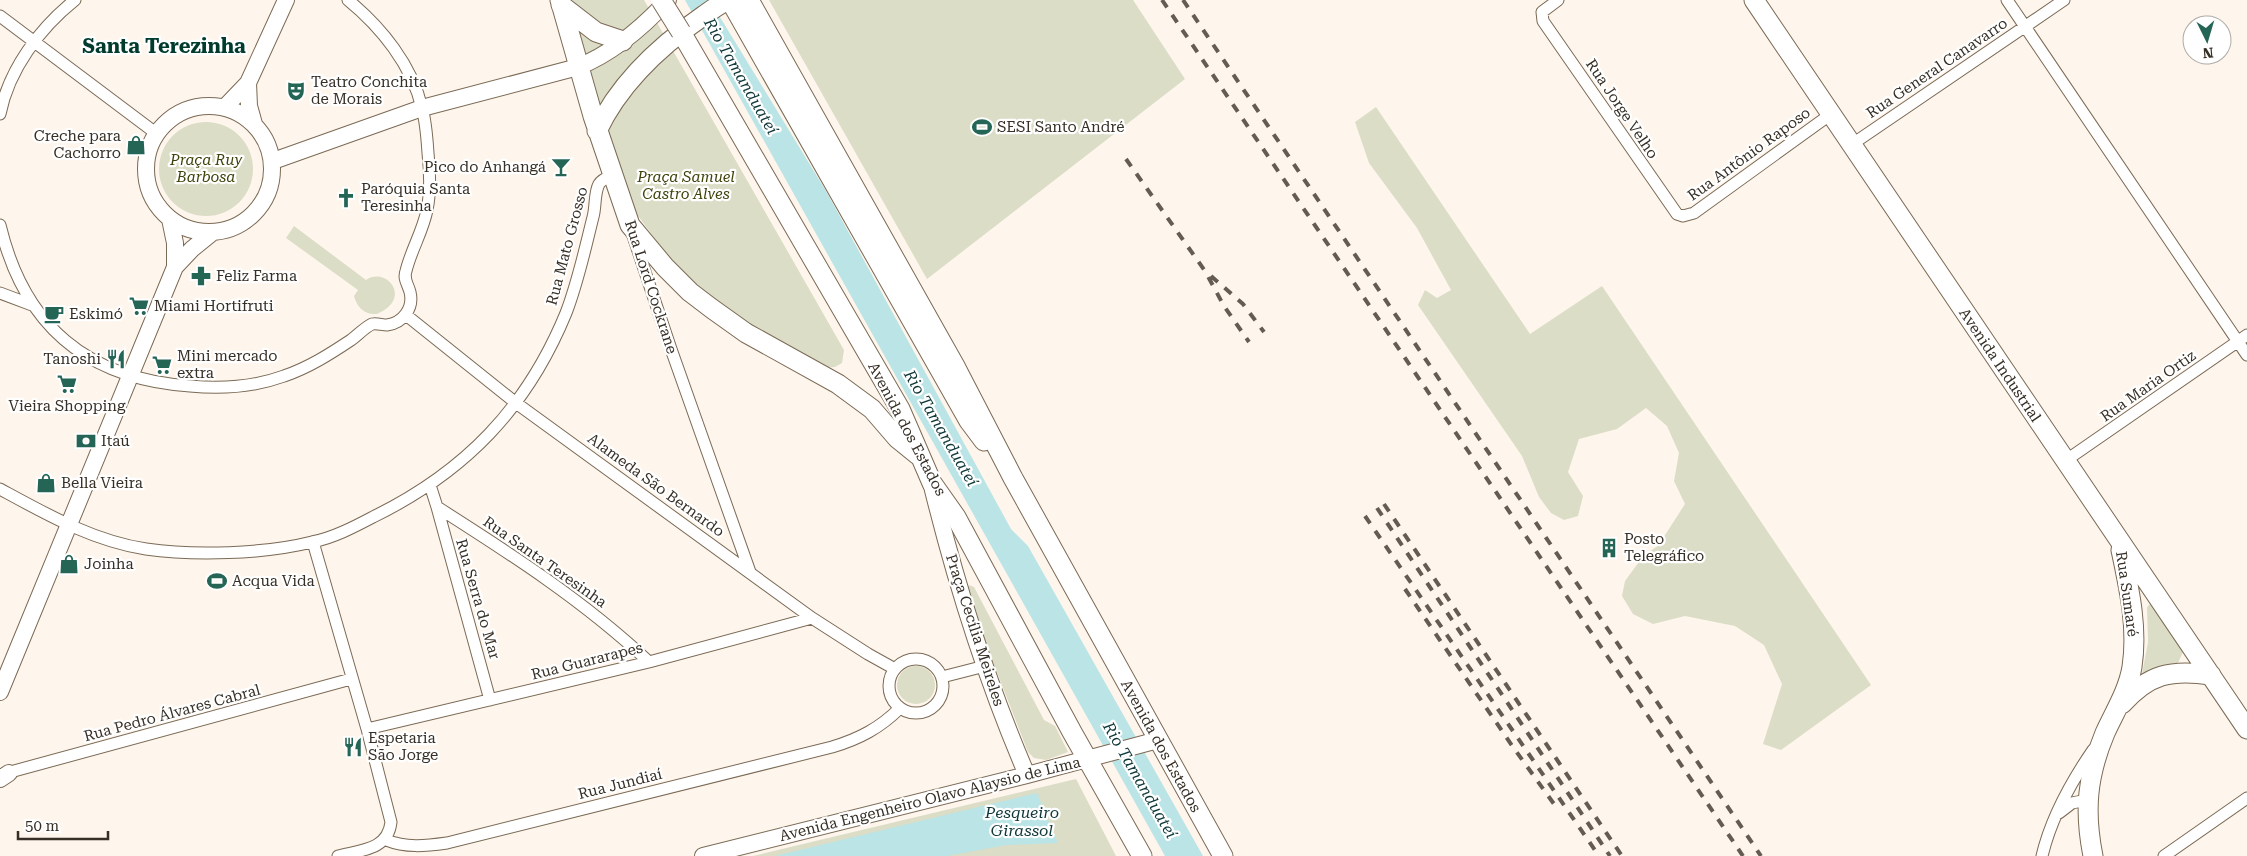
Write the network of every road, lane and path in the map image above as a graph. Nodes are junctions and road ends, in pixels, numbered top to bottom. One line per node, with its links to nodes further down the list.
1 (75, 0): 14 (street)
2 (286, 0): 17 (main road)
3 (348, 0): 19 (street)
4 (749, 0): 43 (main road, Avenida dos Estados)
5 (1558, 0): 28 (street, Rua Jorge Velho)
6 (1754, 0): 21 (main road, Avenida Industrial)
7 (2007, 0): 13 (street)
8 (2064, 0): 13 (street, Rua General Canavarro)
9 (728, 1): 23 (main road, Avenida dos Estados); 43 (main road, Avenida dos Estados)
10 (559, 2): 15 (main road); 16 (main road, Rua Lord Cockrane)
11 (663, 3): 15 (main road); 41 (main road, Avenida dos Estados, bridge)
12 (0, 16): 14 (street)
13 (2025, 26): 25 (street, Rua General Canavarro); 37 (street)
14 (35, 41): 20 (street); 24 (street)
15 (623, 41): 16 (main road)
16 (578, 66): 19 (main road); 23 (main road, Rua Lord Cockrane)
17 (248, 83): 18 (main road); 22 (main road)
18 (224, 108): 22 (main road); 24 (main road)
19 (422, 108): 26 (main road); 36 (street)
20 (0, 114)
21 (1831, 114): 25 (main road, Avenida Industrial); 28 (street, Rua Antônio Raposo)
22 (254, 124): 26 (main road)
23 (598, 131): 27 (main road, Rua Lord Cockrane)
24 (157, 134): 29 (main road)
25 (1851, 144): 42 (main road, Avenida Industrial)
26 (272, 162): 32 (main road)
27 (613, 175): 31 (main road, Rua Lord Cockrane); 40 (street, Rua Mato Grosso)
28 (1683, 216)
29 (170, 219): 32 (main road); 33 (main road)
30 (0, 225): 35 (street)
31 (630, 225): 41 (main road); 51 (street, Rua Lord Cockrane)
32 (213, 232): 33 (main road)
33 (175, 267): 39 (main road)
34 (0, 293): 35 (street)
35 (32, 306): 39 (street)
36 (406, 315): 39 (street); 40 (street, Alameda São Bernardo)
37 (2242, 338): 38 (street); 42 (street, Rua Maria Ortiz)
38 (2247, 355)
39 (130, 376): 48 (main road)
40 (516, 403): 45 (street, Rua Mato Grosso); 51 (street, Alameda São Bernardo)
41 (918, 455): 44 (main road, Avenida dos Estados)
42 (2065, 461): 49 (main road, Avenida Industrial)
43 (1012, 478): 66 (main road, Avenida dos Estados)
44 (932, 483): 54 (main road, Praça Cecília Meireles); 67 (main road, Avenida dos Estados)
45 (430, 485): 47 (street); 50 (street, Rua Mato Grosso)
46 (0, 489): 48 (street, Rua Mato Grosso)
47 (436, 507): 53 (street, Rua Santa Teresinha); 60 (street, Rua Serra do Mar)
48 (68, 525): 50 (street, Rua Mato Grosso); 59 (main road)
49 (2120, 541): 56 (main road, Avenida Industrial); 61 (main road, Rua Sumaré)
50 (313, 542): 58 (street)
51 (750, 572): 52 (street, Alameda São Bernardo)
52 (812, 618): 53 (street, Rua Guararapes); 55 (street, Alameda São Bernardo)
53 (649, 662): 60 (street, Rua Guararapes)
54 (985, 666): 57 (street); 68 (main road, Praça Cecília Meireles)
55 (895, 669): 57 (street); 62 (street)
56 (2211, 676): 61 (main road, Rua Sumaré); 64 (main road, Avenida Industrial)
57 (942, 677): 62 (street)
58 (351, 679): 63 (street); 69 (street, Rua Pedro Álvares Cabral)
59 (0, 692)
60 (490, 700): 63 (street, Rua Guararapes)
61 (2121, 705): 65 (main road, Rua Sumaré)
62 (900, 708): 73 (street, Rua Jundiaí)
63 (367, 728): 73 (street)
64 (2247, 729)
65 (2106, 732): 71 (main road, Rua Sumaré); 72 (street)
66 (1150, 742): 67 (main road, Avenida Engenheiro Olavo Alaysio de Lima); 75 (main road, Avenida dos Estados)
67 (1096, 757): 68 (main road, Avenida Engenheiro Olavo Alaysio de Lima); 78 (main road, Avenida dos Estados)
68 (1027, 775): 77 (main road, Avenida Engenheiro Olavo Alaysio de Lima)
69 (3, 776)
70 (2247, 798): 81 (street)
71 (2087, 800): 72 (street); 80 (main road, Rua Sumaré)
72 (2056, 815): 79 (street)
73 (386, 840): 74 (street)
74 (374, 851): 76 (street)
75 (1221, 855)
76 (338, 856)
77 (703, 856)
78 (1142, 856)
79 (2042, 856)
80 (2093, 856)
81 (2164, 856)

